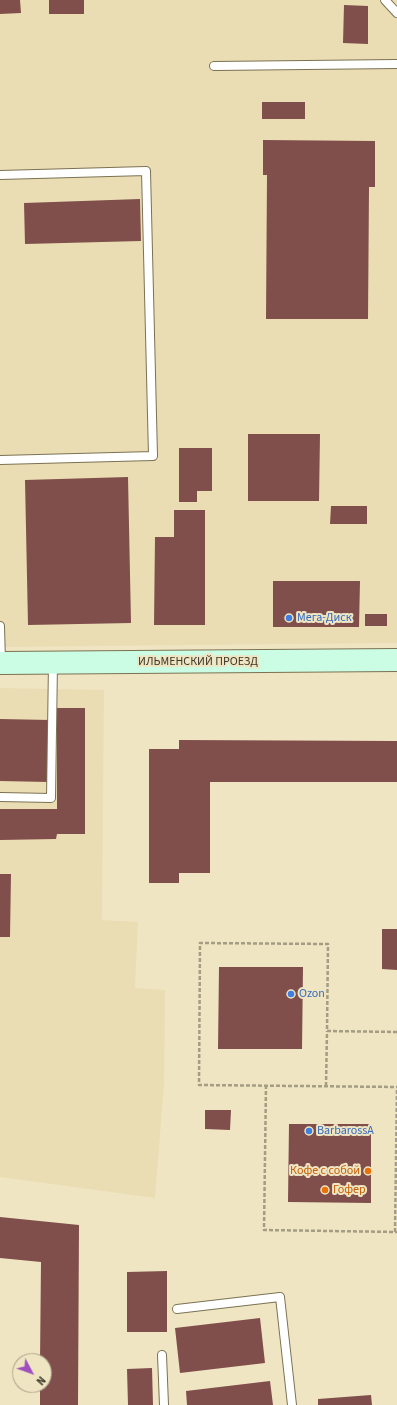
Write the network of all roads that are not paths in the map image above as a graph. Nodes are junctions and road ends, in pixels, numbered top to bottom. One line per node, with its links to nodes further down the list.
1 (385, 0): 2 (lane)
2 (397, 13)
3 (397, 64): 4 (lane)
4 (214, 66)
5 (0, 175): 6 (lane)
6 (0, 460)
7 (0, 626): 10 (lane)
8 (397, 660): 9 (street, ИЛЬМЕНСКИЙ ПРОЕЗД)
9 (53, 663): 10 (street, ИЛЬМЕНСКИЙ ПРОЕЗД); 11 (lane)
10 (0, 664)
11 (0, 797)
12 (177, 1309): 15 (lane)
13 (162, 1355): 14 (lane)
14 (164, 1405)
15 (292, 1405)

